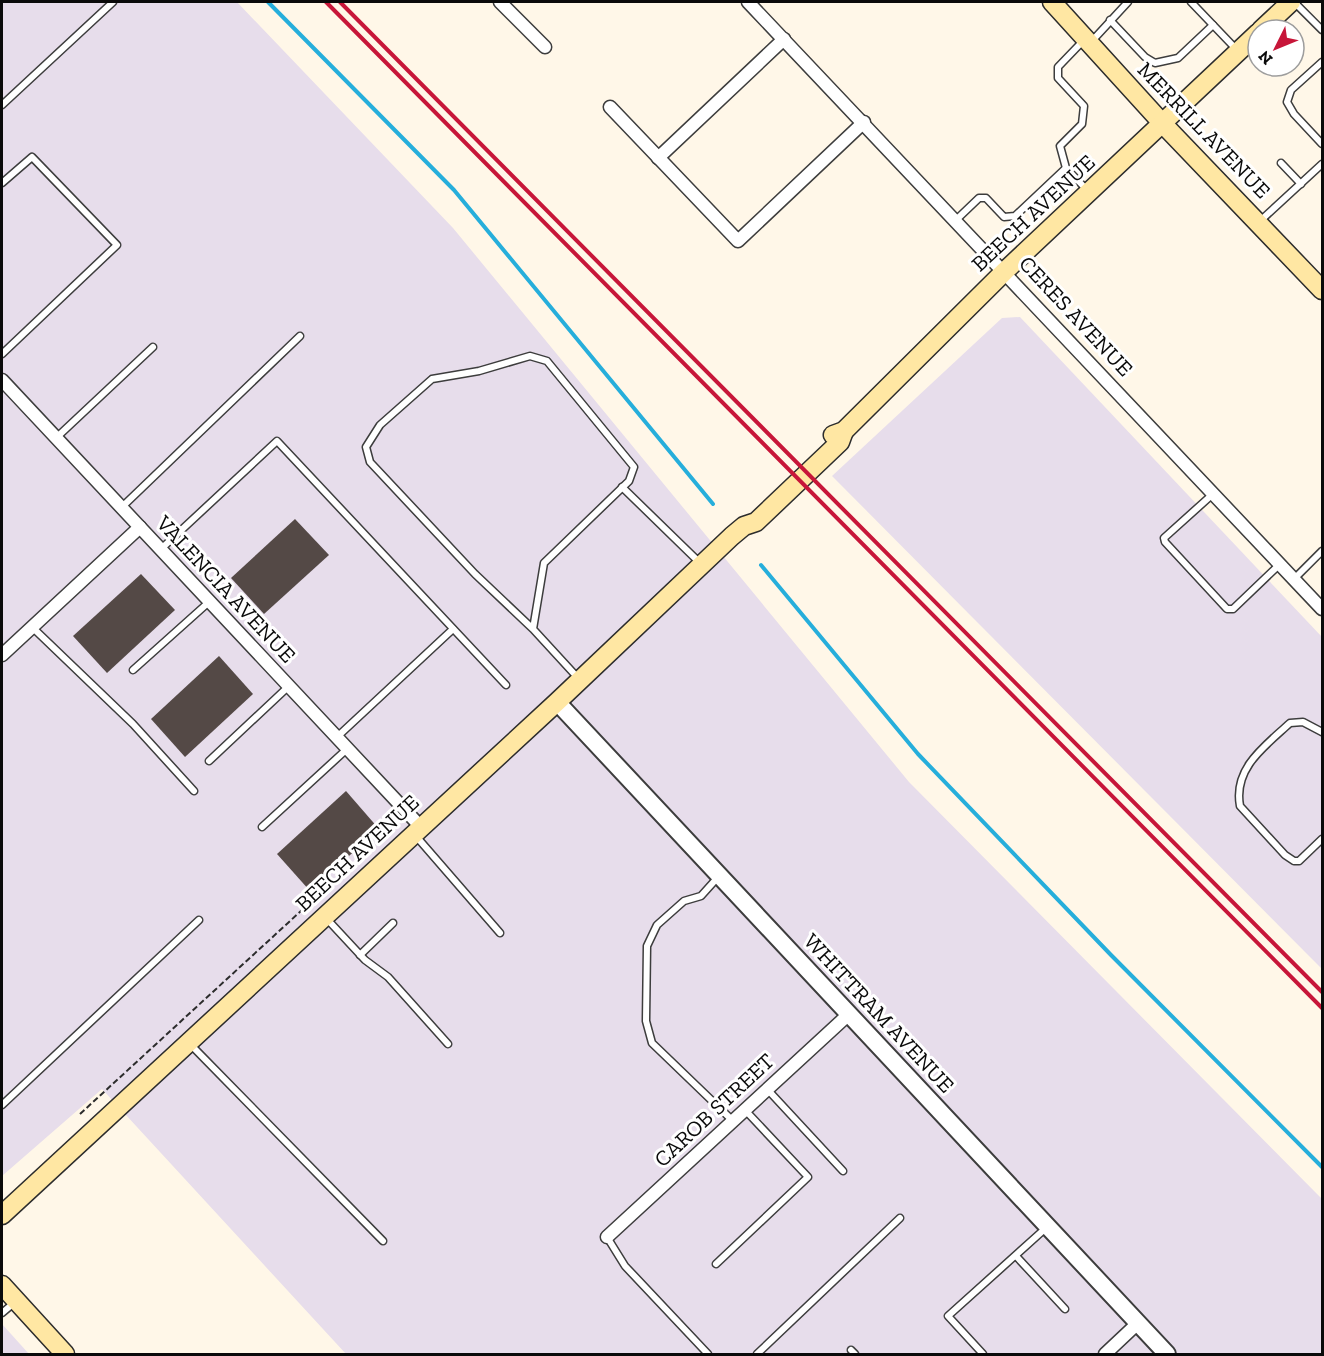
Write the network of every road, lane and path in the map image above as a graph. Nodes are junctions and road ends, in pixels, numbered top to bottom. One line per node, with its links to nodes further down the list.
1 (113, 2): 18 (lane)
2 (500, 2): 15 (street)
3 (748, 2): 12 (street, CERES AVENUE)
4 (1052, 2): 13 (main road, MERRILL AVENUE)
5 (1128, 2): 9 (lane)
6 (1191, 2): 10 (lane)
7 (1293, 2): 8 (main road); 11 (lane)
8 (1275, 18)
9 (1110, 20): 10 (lane); 13 (lane)
10 (1213, 25): 16 (lane)
11 (1323, 30)
12 (784, 39): 20 (street, CERES AVENUE); 23 (street)
13 (1088, 41): 21 (main road, MERRILL AVENUE); 26 (lane)
14 (1246, 44): 16 (main road, BEECH AVENUE)
15 (545, 47)
16 (1238, 52): 21 (main road, BEECH AVENUE)
17 (1323, 62): 22 (lane)
18 (2, 105)
19 (610, 107): 23 (street)
20 (864, 122): 23 (street); 30 (street, CERES AVENUE)
21 (1163, 124): 29 (main road, BEECH AVENUE); 31 (main road, MERRILL AVENUE)
22 (1323, 144)
23 (658, 158)
24 (1281, 163): 28 (lane)
25 (1323, 164): 28 (lane)
26 (1065, 168): 29 (lane); 30 (lane)
27 (2, 183): 36 (lane)
28 (1301, 184): 31 (lane)
29 (1089, 193): 32 (main road, BEECH AVENUE)
30 (956, 220): 32 (street, CERES AVENUE)
31 (1259, 222): 33 (main road, MERRILL AVENUE)
32 (1005, 271): 40 (street, CERES AVENUE); 46 (main road, BEECH AVENUE)
33 (1323, 290)
34 (300, 336): 41 (lane)
35 (153, 347): 38 (lane)
36 (2, 354)
37 (2, 380): 38 (street, VALENCIA AVENUE)
38 (56, 438): 41 (street, VALENCIA AVENUE)
39 (622, 487): 46 (lane); 52 (lane); 52 (lane)
40 (1214, 493): 45 (street, CERES AVENUE); 45 (lane)
41 (121, 507): 42 (street, VALENCIA AVENUE)
42 (140, 527): 43 (street, VALENCIA AVENUE); 50 (street)
43 (160, 549): 48 (street, VALENCIA AVENUE); 51 (lane)
44 (1323, 551): 47 (lane)
45 (1280, 564): 47 (street, CERES AVENUE)
46 (702, 565): 55 (main road, BEECH AVENUE)
47 (1294, 579): 49 (street, CERES AVENUE)
48 (209, 602): 54 (lane); 57 (street, VALENCIA AVENUE)
49 (1323, 609)
50 (31, 627): 53 (street); 63 (lane)
51 (453, 629): 56 (lane); 60 (lane)
52 (532, 629): 55 (lane)
53 (2, 655)
54 (133, 670)
55 (580, 680): 58 (main road, BEECH AVENUE)
56 (506, 685)
57 (289, 686): 60 (street, VALENCIA AVENUE); 62 (lane)
58 (557, 702): 65 (main road, BEECH AVENUE); 67 (street, WHITTRAM AVENUE)
59 (1323, 732): 66 (lane)
60 (337, 737): 61 (street, VALENCIA AVENUE)
61 (347, 748): 64 (lane); 65 (street, VALENCIA AVENUE)
62 (209, 761)
63 (194, 791)
64 (262, 827)
65 (417, 829): 69 (main road, BEECH AVENUE); 72 (lane)
66 (1323, 839)
67 (719, 876): 74 (street, WHITTRAM AVENUE); 81 (lane)
68 (302, 910): 80 (path)
69 (324, 916): 73 (lane); 75 (main road, BEECH AVENUE)
70 (199, 920): 78 (lane)
71 (393, 922): 73 (lane)
72 (500, 933)
73 (360, 955): 76 (lane)
74 (849, 1014): 77 (street, CAROB STREET); 85 (street, WHITTRAM AVENUE)
75 (189, 1043): 83 (main road, BEECH AVENUE); 87 (lane)
76 (448, 1044)
77 (767, 1089): 79 (street, CAROB STREET); 82 (lane)
78 (2, 1106)
79 (745, 1110): 81 (street, CAROB STREET); 89 (lane)
80 (80, 1114)
81 (733, 1121): 86 (street, CAROB STREET)
82 (843, 1171)
83 (2, 1215)
84 (900, 1218): 97 (lane)
85 (1048, 1226): 88 (lane); 94 (street, WHITTRAM AVENUE)
86 (607, 1237): 96 (lane)
87 (383, 1241)
88 (1016, 1256): 92 (lane); 98 (lane)
89 (716, 1264)
90 (2, 1285): 91 (main road)
91 (16, 1301): 93 (lane); 95 (main road)
92 (1065, 1309)
93 (2, 1313)
94 (1138, 1323): 99 (street); 100 (street, WHITTRAM AVENUE)
95 (65, 1354)
96 (708, 1354)
97 (757, 1354)
98 (983, 1354)
99 (1105, 1354)
100 (1167, 1354)

